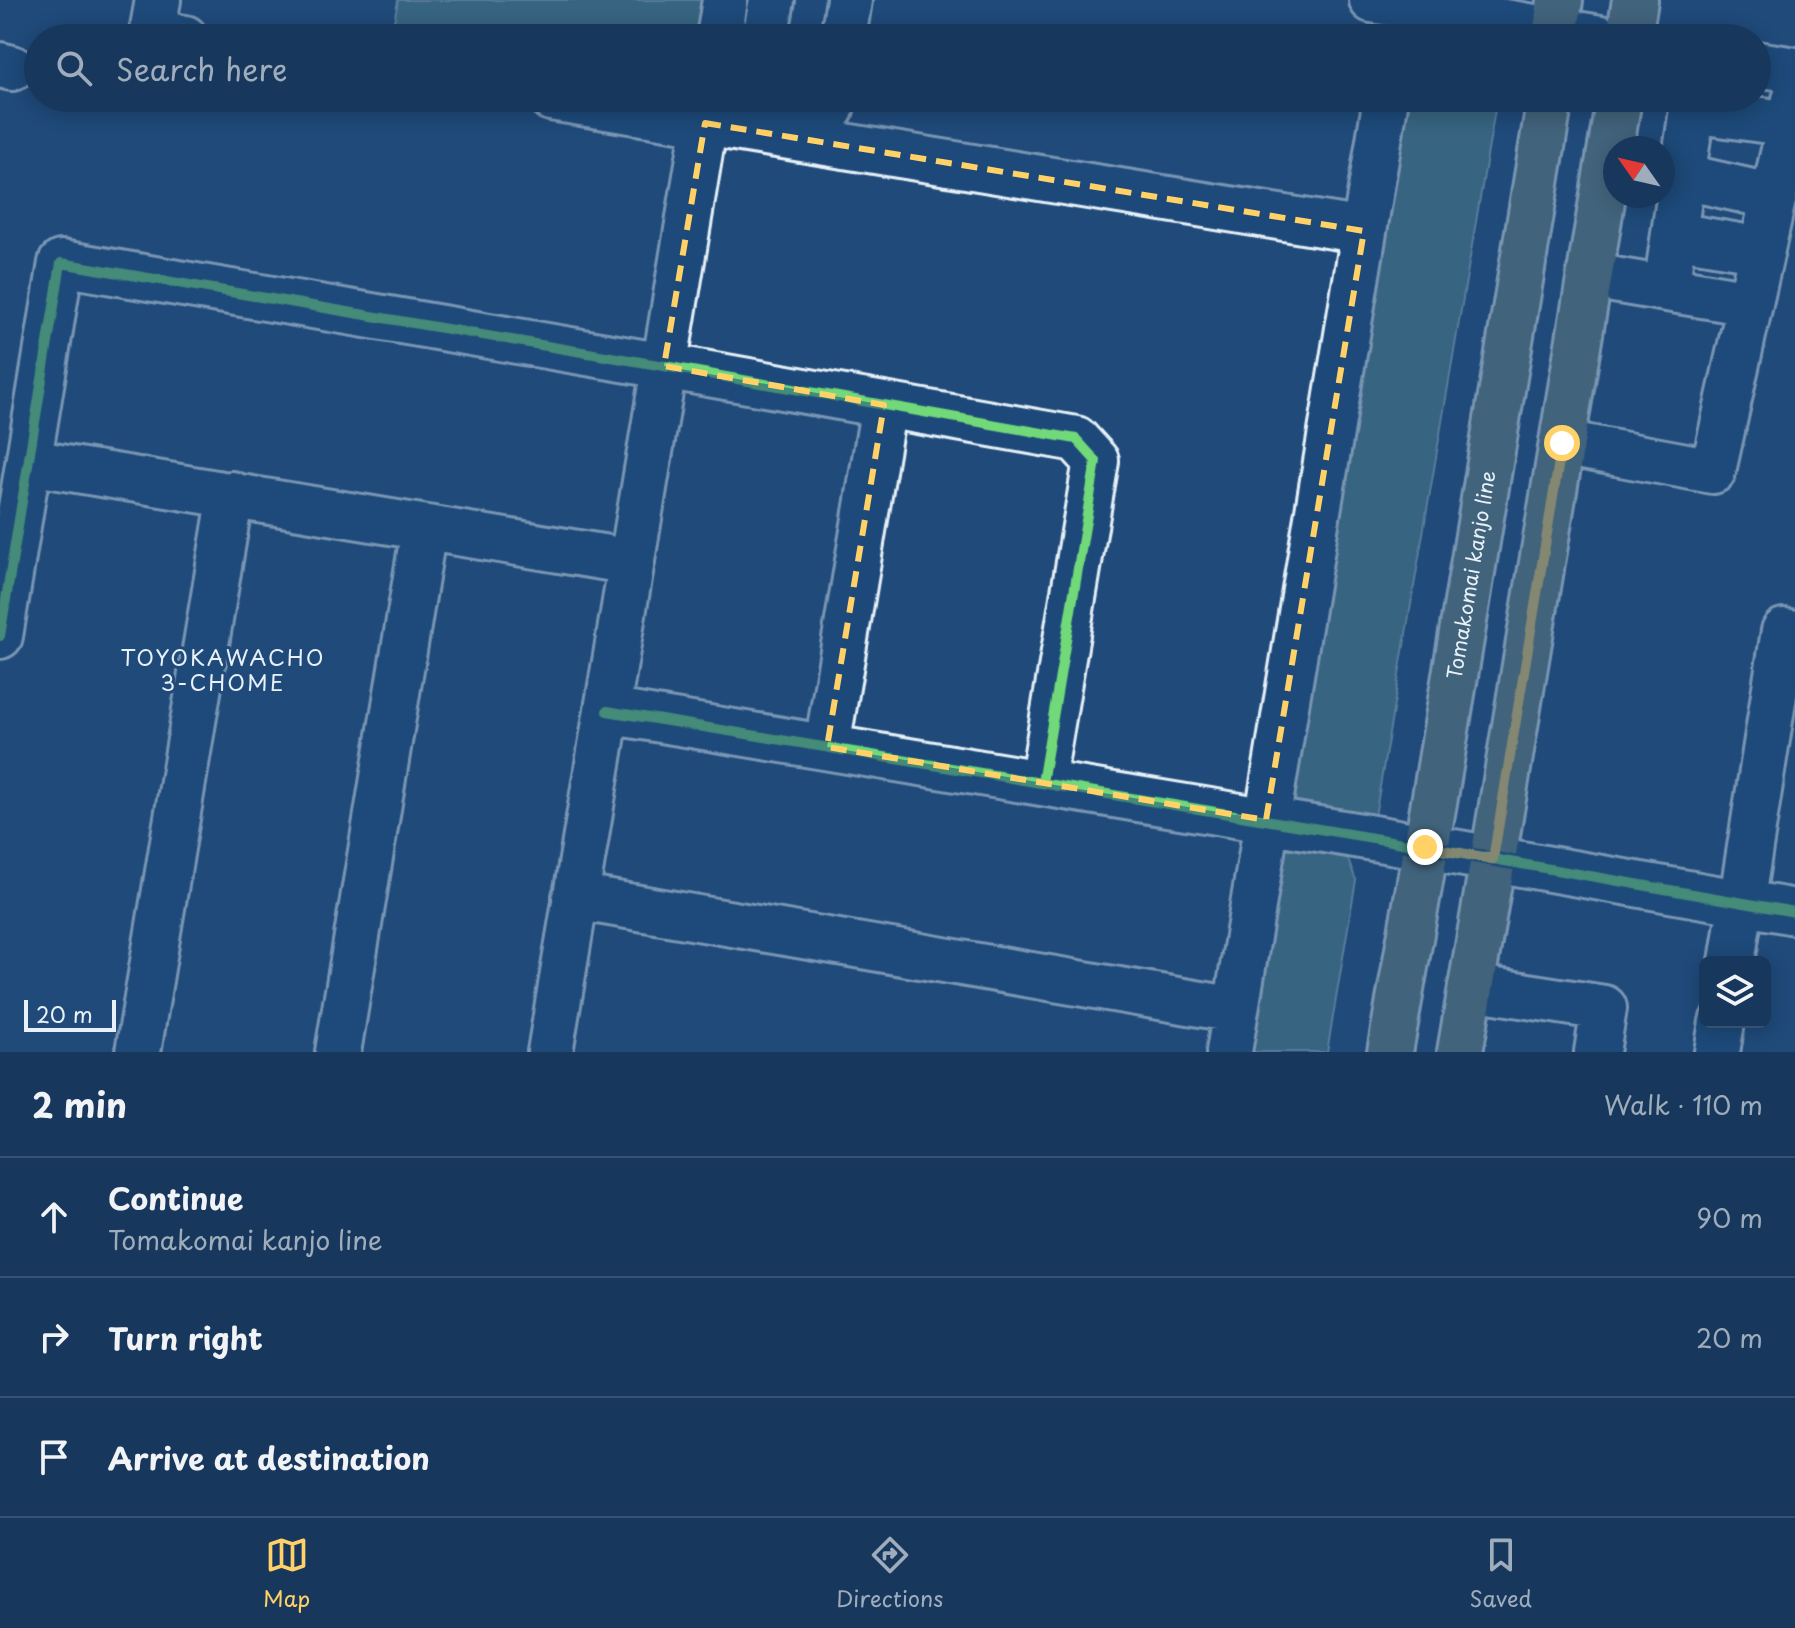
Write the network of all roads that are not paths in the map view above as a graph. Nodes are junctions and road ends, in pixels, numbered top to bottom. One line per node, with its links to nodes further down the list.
1 (158, 0): 8 (street)
2 (725, 0): 9 (street)
3 (772, 0): 10 (street)
4 (849, 0): 11 (street)
5 (1635, 0): 12 (main road)
6 (1390, 14): 7 (street)
7 (1557, 23)
8 (154, 24)
9 (721, 24)
10 (768, 24)
11 (845, 24)
12 (1631, 24)
13 (1771, 66): 14 (street)
14 (1795, 70)
15 (707, 112): 36 (street)
16 (727, 112): 23 (street)
17 (1384, 112): 30 (street)
18 (1548, 112): 49 (main road, Tomakomai kanjo line)
19 (1617, 112): 24 (main road)
20 (1691, 112): 25 (street)
21 (1771, 112): 22 (street)
22 (1792, 112): 27 (street)
23 (829, 117): 30 (street)
24 (1615, 136)
25 (1675, 167)
26 (1675, 174): 27 (street)
27 (1774, 197): 32 (street)
28 (1603, 208): 33 (main road)
29 (1674, 208): 31 (street)
30 (1364, 231): 48 (street)
31 (1674, 235): 32 (street); 34 (street)
32 (1762, 250): 35 (street)
33 (1590, 276): 34 (street); 38 (main road)
34 (1666, 289): 35 (street)
35 (1750, 303): 38 (street)
36 (664, 366): 37 (street); 39 (street); 42 (street)
37 (884, 405): 46 (street); 47 (street)
38 (1562, 443): 50 (main road)
39 (29, 462): 40 (street); 44 (street)
40 (231, 494): 41 (street); 58 (street)
41 (424, 529): 42 (street); 59 (street)
42 (632, 562): 45 (street)
43 (1795, 633): 52 (street)
44 (0, 636)
45 (607, 711): 46 (street); 51 (street)
46 (827, 747): 47 (street)
47 (1042, 783): 48 (street)
48 (1266, 820): 49 (street); 57 (street)
49 (1425, 847): 50 (street); 61 (main road, Tomakomai kanjo line)
50 (1493, 859): 52 (street); 55 (main road)
51 (575, 897): 57 (street); 60 (street)
52 (1741, 903): 53 (street); 54 (street)
53 (1795, 912)
54 (1733, 956)
55 (1471, 987): 62 (main road); 63 (street)
56 (1721, 1028): 64 (street)
57 (1232, 1031)
58 (138, 1052)
59 (338, 1052)
60 (550, 1052)
61 (1390, 1052)
62 (1460, 1052)
63 (1597, 1052)
64 (1717, 1052)

